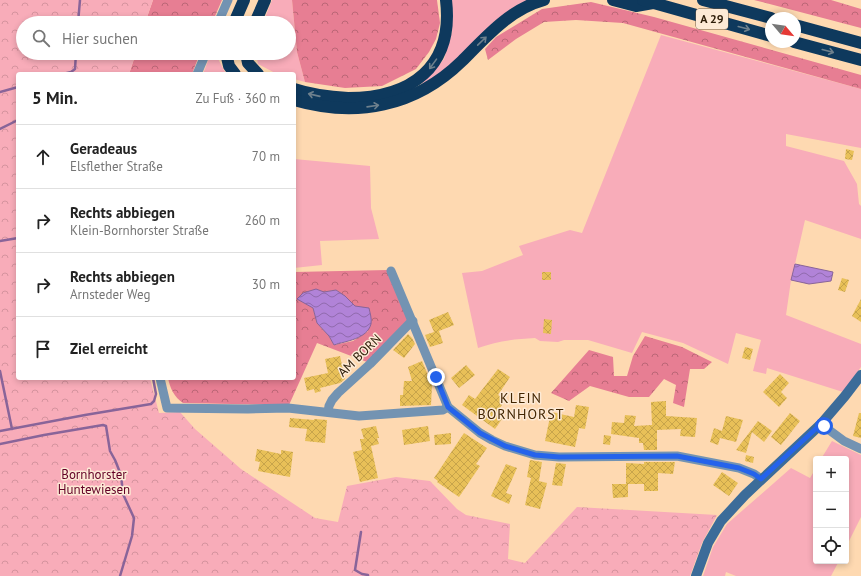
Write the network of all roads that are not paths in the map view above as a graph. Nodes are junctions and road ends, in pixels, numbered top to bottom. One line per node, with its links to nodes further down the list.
1 (228, 0): 9 (street)
2 (244, 0): 10 (highway)
3 (265, 0): 11 (highway)
4 (446, 0): 24 (highway, one-way to 24)
5 (544, 0): 25 (highway, one-way to 5)
6 (613, 0): 7 (highway)
7 (648, 1): 14 (highway, A 29, one-way to 14)
8 (709, 1): 12 (highway, A 29)
9 (221, 16)
10 (237, 16)
11 (258, 16)
12 (765, 16)
13 (801, 27): 15 (highway)
14 (765, 34)
15 (861, 43)
16 (801, 44): 20 (highway, one-way to 20)
17 (203, 60): 21 (street)
18 (228, 60): 22 (highway)
19 (247, 60): 23 (highway)
20 (861, 60)
21 (198, 72)
22 (234, 72)
23 (256, 72)
24 (296, 90)
25 (296, 101)
26 (391, 271): 27 (street)
27 (413, 321): 30 (street); 31 (street, AM BORN)
28 (861, 375): 32 (main road)
29 (160, 380): 31 (street)
30 (448, 407): 31 (street); 34 (street)
31 (328, 412)
32 (821, 424): 33 (street); 34 (main road)
33 (861, 449)
34 (761, 479): 35 (main road)
35 (696, 576)

